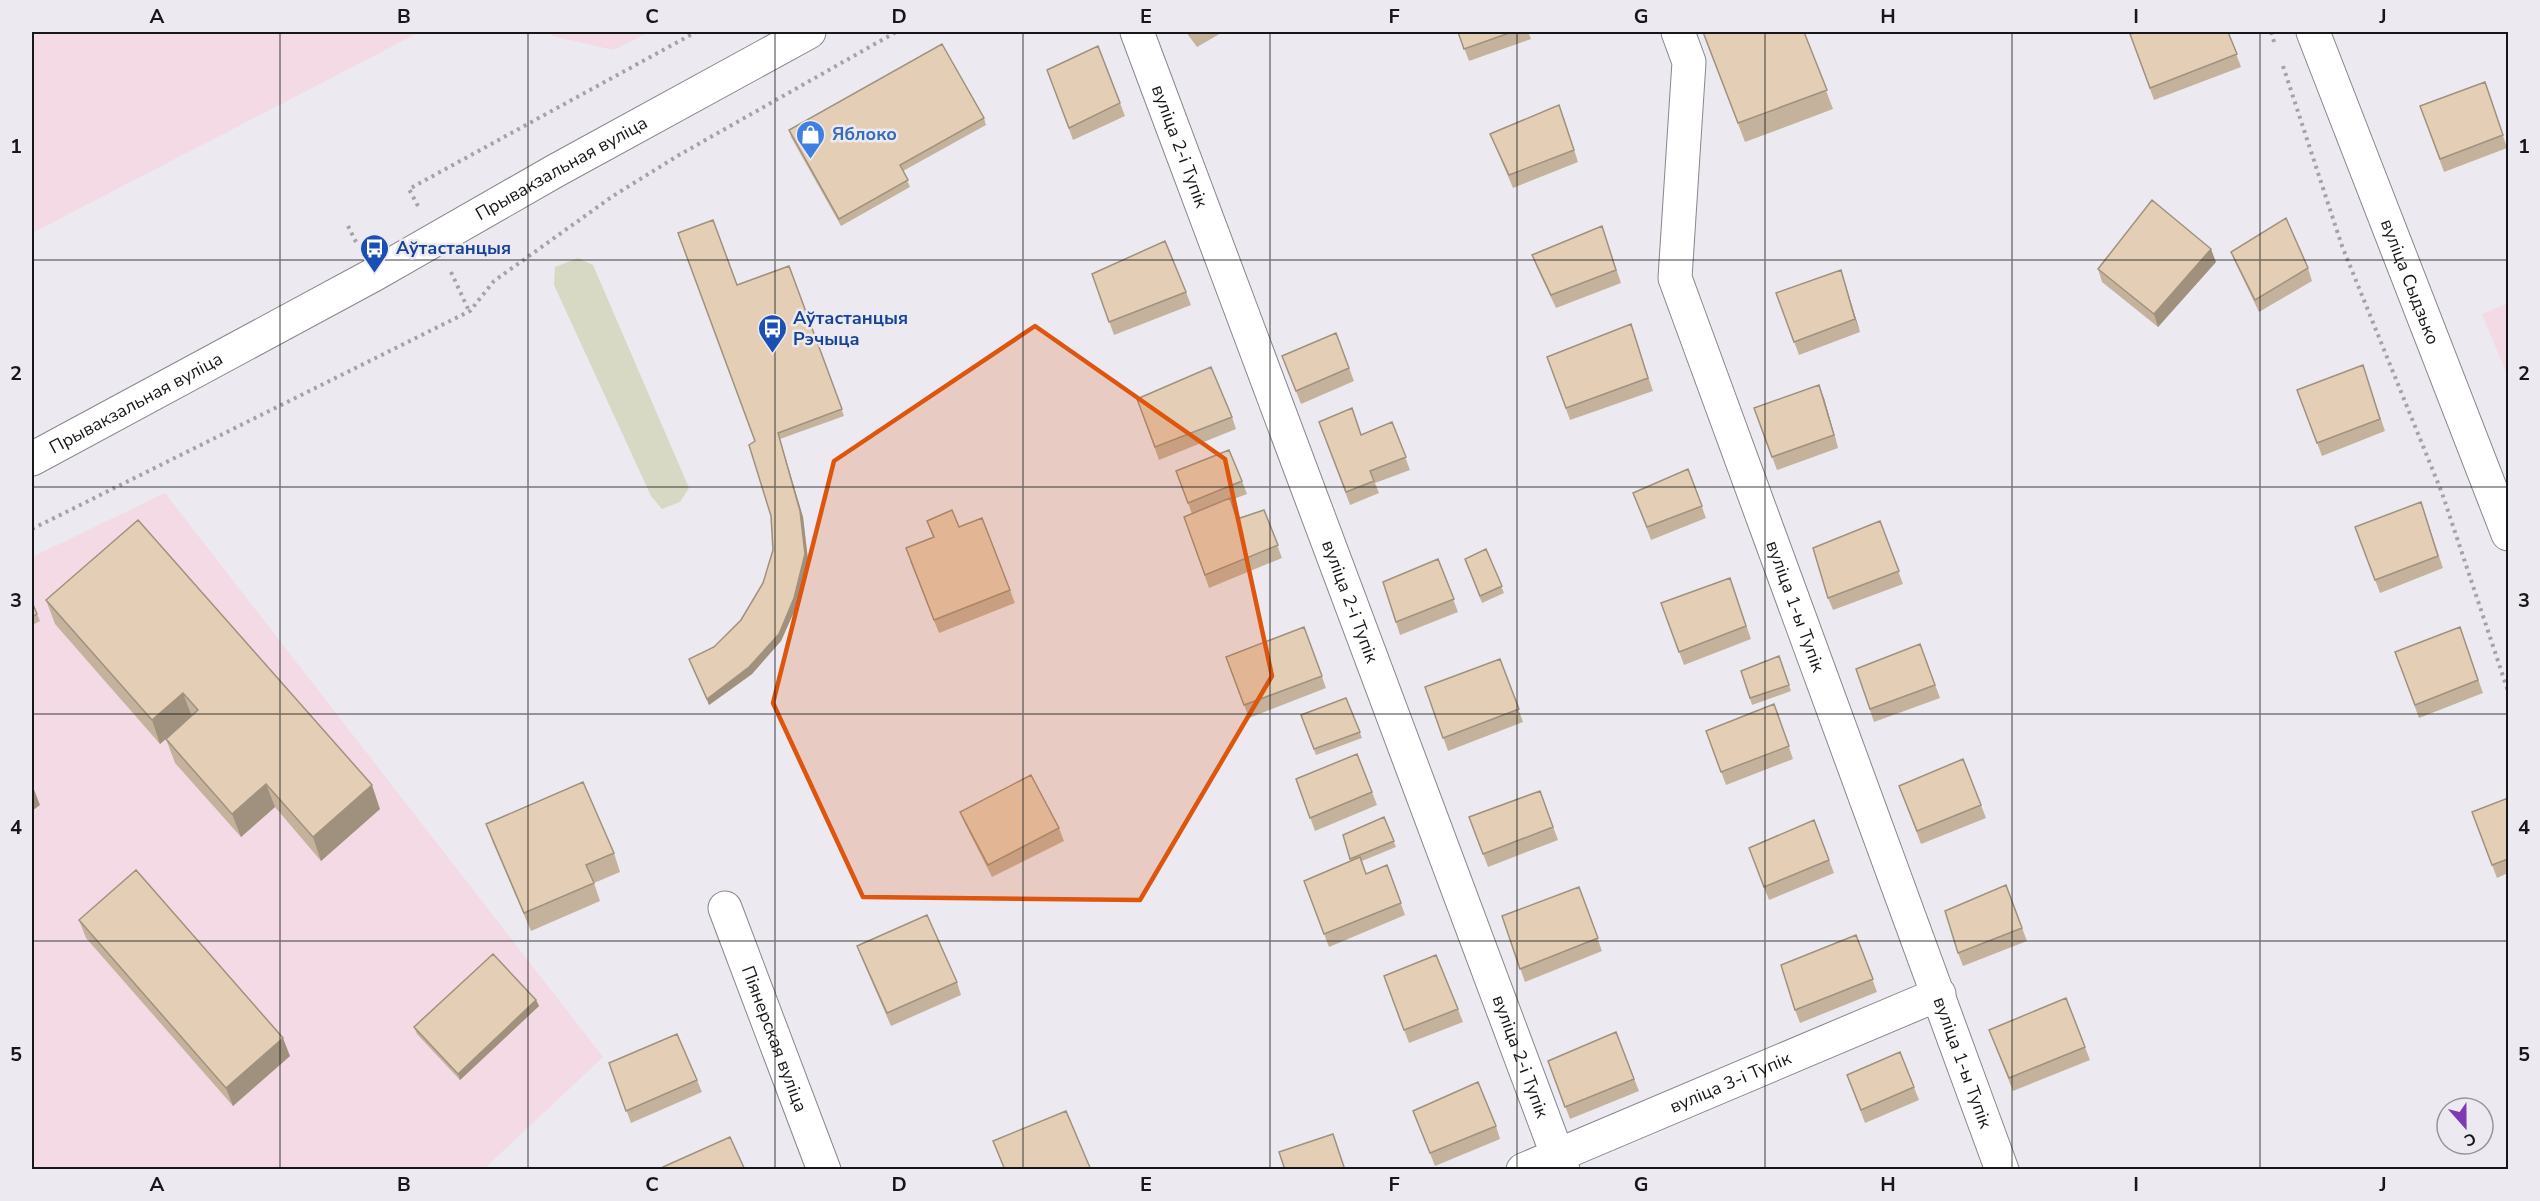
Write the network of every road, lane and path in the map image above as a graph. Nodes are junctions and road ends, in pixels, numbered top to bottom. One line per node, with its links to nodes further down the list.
1 (696, 32): 10 (path)
2 (809, 32): 11 (street, Прывакзальная вуліца)
3 (896, 32): 12 (path)
4 (1137, 32): 17 (street, вуліца 2-і Тупік)
5 (1678, 32): 16 (street, вуліца 1-ы Тупік)
6 (2271, 32): 8 (path)
7 (2313, 32): 13 (street, вуліца Сыдзько)
8 (2278, 54)
9 (2282, 64): 14 (path)
10 (409, 189)
11 (32, 459)
12 (32, 529)
13 (2508, 534)
14 (2508, 691)
15 (725, 908): 18 (street, Піянерская вуліца)
16 (1939, 994): 17 (street, вуліца 3-і Тупік); 20 (street, вуліца 1-ы Тупік)
17 (1560, 1163): 19 (street, вуліца 3-і Тупік)
18 (824, 1170)
19 (1523, 1170)
20 (2002, 1170)

